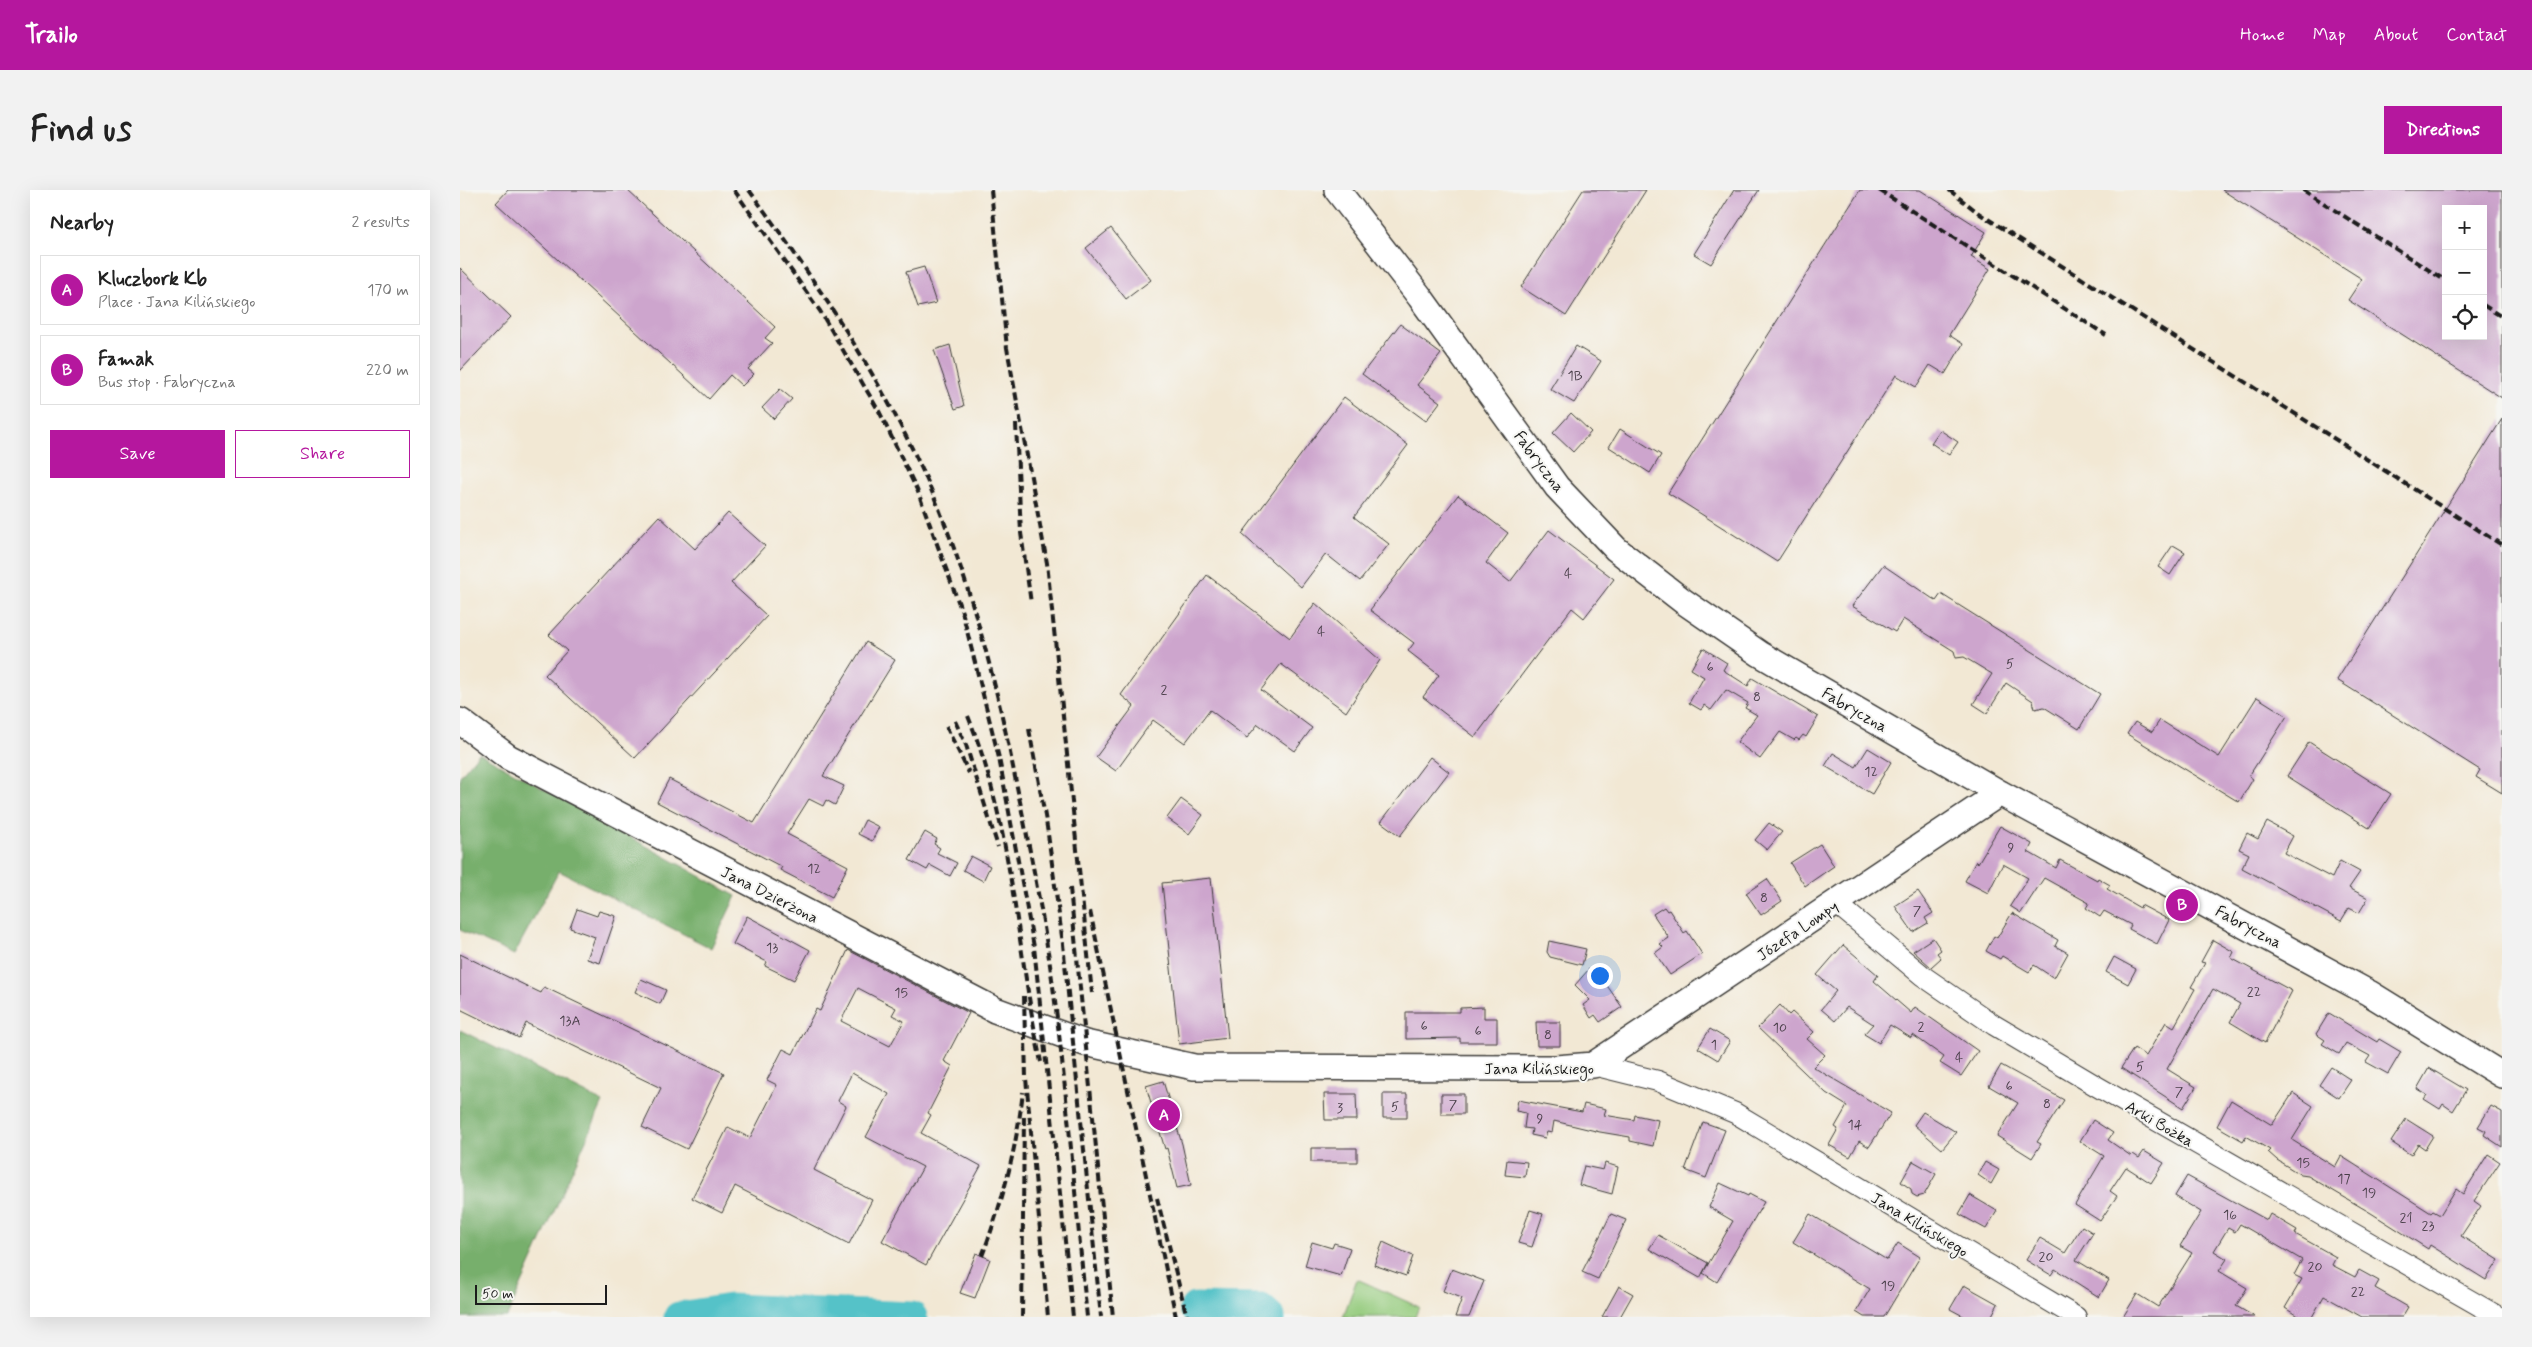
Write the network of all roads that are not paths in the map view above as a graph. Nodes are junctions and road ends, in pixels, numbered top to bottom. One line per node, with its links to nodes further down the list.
1 (1337, 190): 3 (street, Fabryczna)
2 (460, 721): 5 (street, Jana Dzierżona)
3 (2000, 793): 4 (street, Józefa Lompy); 7 (street, Fabryczna)
4 (1837, 904): 6 (street, Józefa Lompy); 9 (street, Arki Bożka)
5 (1091, 1044): 6 (street, Jana Kilińskiego)
6 (1593, 1065): 8 (street, Jana Kilińskiego)
7 (2502, 1075)
8 (2076, 1317)
9 (2499, 1317)

